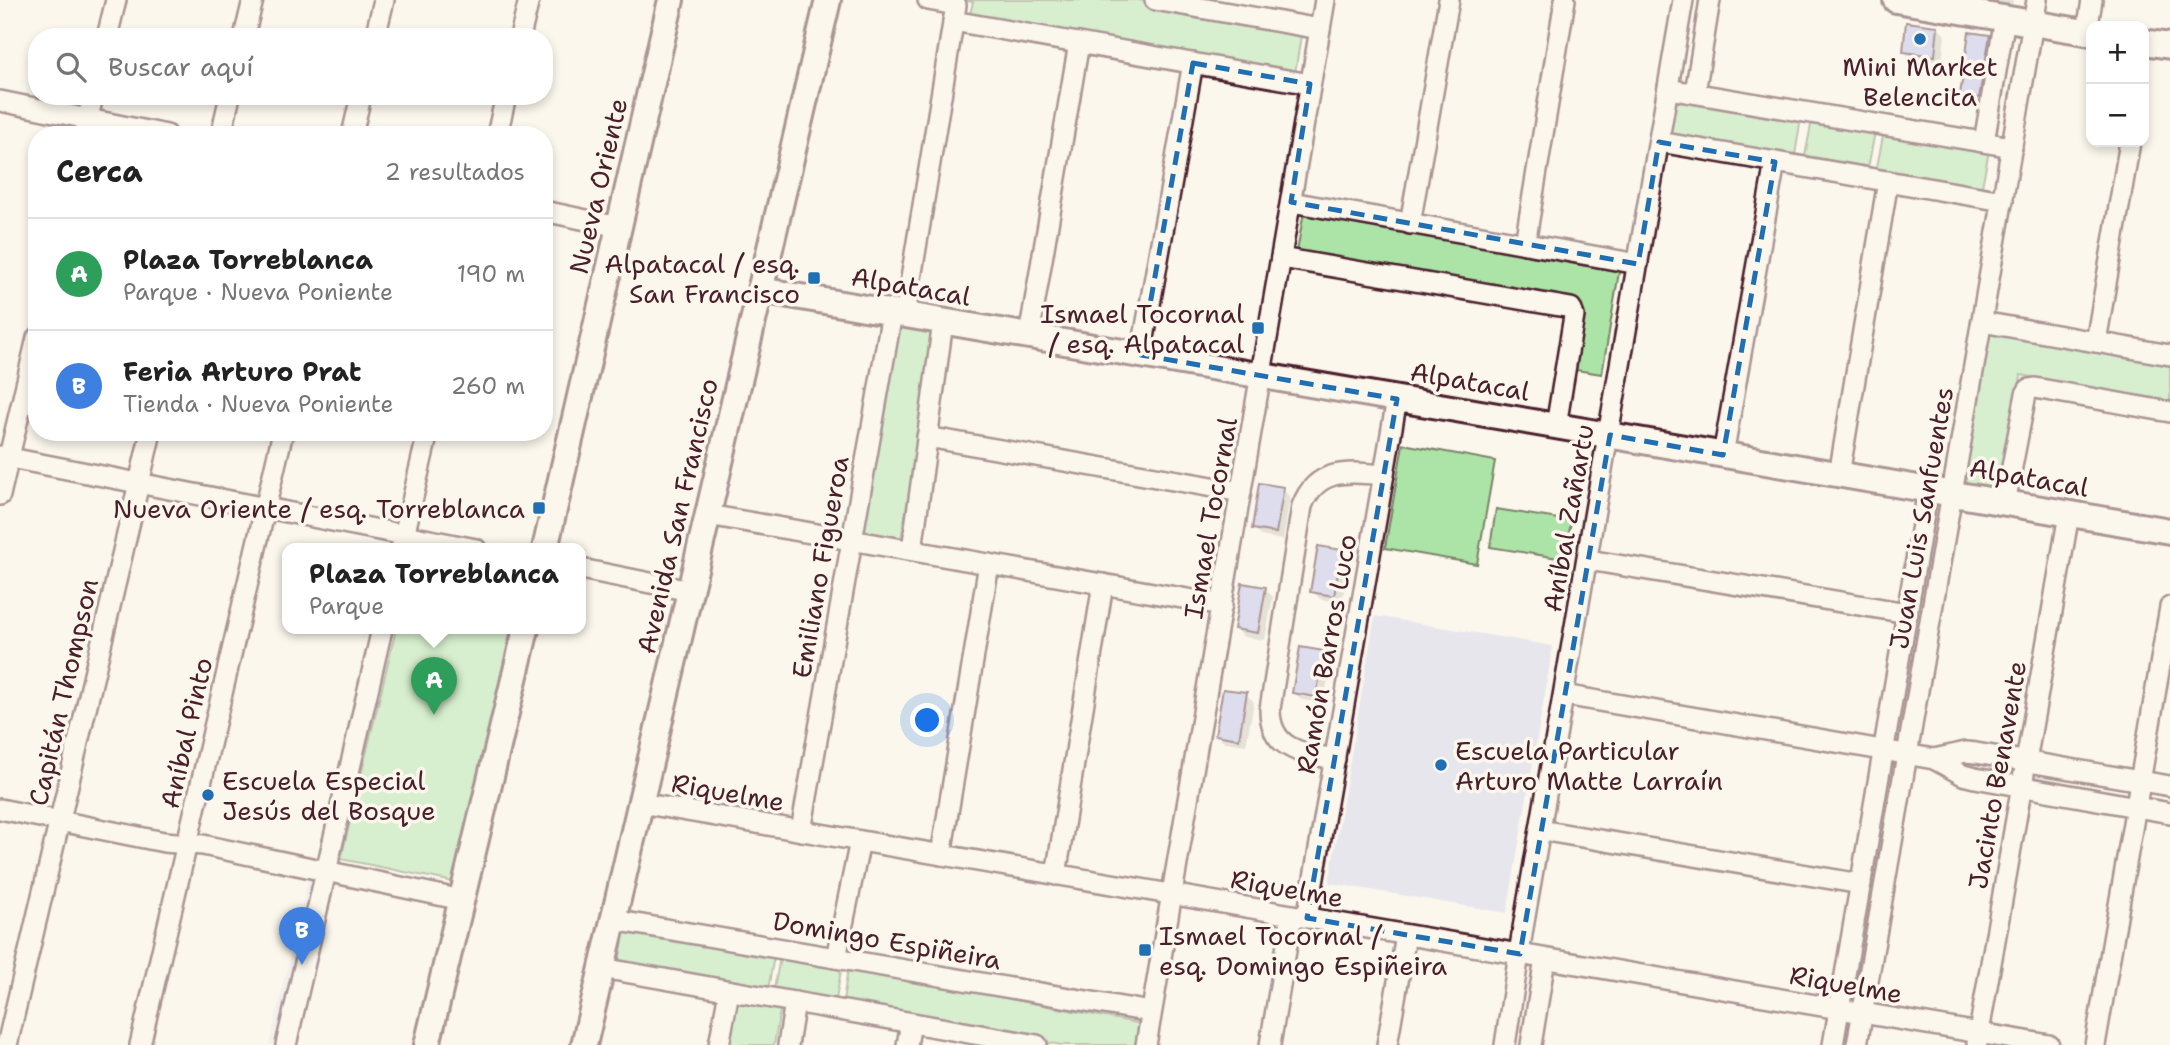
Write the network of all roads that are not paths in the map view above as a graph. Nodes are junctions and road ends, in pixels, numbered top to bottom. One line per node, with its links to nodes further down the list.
1 (116, 0): 20 (street)
2 (253, 0): 21 (street)
3 (384, 0): 22 (street)
4 (529, 0): 23 (street)
5 (671, 0): 51 (main road, Nueva Oriente)
6 (828, 0): 55 (main road, Avenida San Francisco)
7 (928, 0): 17 (street)
8 (1155, 0): 24 (street)
9 (1325, 0): 24 (street, Ismael Tocornal)
10 (1449, 0): 50 (street)
11 (1565, 0): 52 (street)
12 (1683, 0): 29 (street, Aníbal Zañartu)
13 (1710, 0): 30 (street)
14 (2092, 0): 19 (street)
15 (1911, 1): 18 (main road)
16 (2035, 12): 18 (main road); 25 (main road); 43 (street, Juan Luis Sanfuentes)
17 (955, 13): 26 (street); 56 (street, Emiliano Figueroa)
18 (2005, 18): 42 (street)
19 (2090, 21)
20 (109, 28)
21 (246, 28)
22 (377, 28)
23 (522, 28)
24 (1320, 29): 28 (street, Ismael Tocornal)
25 (2086, 32)
26 (1079, 43): 27 (street); 59 (street)
27 (1193, 63): 28 (street); 61 (street)
28 (1310, 84): 48 (street, Ismael Tocornal)
29 (1668, 89): 30 (street); 41 (street, Aníbal Zañartu)
30 (1695, 93): 42 (street)
31 (0, 101): 36 (street)
32 (91, 105): 37 (street)
33 (228, 105): 38 (street)
34 (359, 105): 39 (street)
35 (504, 105): 40 (street)
36 (83, 126)
37 (86, 126)
38 (223, 126)
39 (354, 126)
40 (499, 126)
41 (1659, 142): 45 (street); 54 (street, Aníbal Zañartu)
42 (1984, 142): 43 (street)
43 (2012, 147): 47 (street, Juan Luis Sanfuentes)
44 (2129, 147): 60 (street)
45 (1775, 162): 46 (street); 73 (street)
46 (1888, 181): 47 (street); 76 (street)
47 (2003, 201): 58 (street, Juan Luis Sanfuentes)
48 (1291, 202): 50 (street); 53 (street, Ismael Tocornal)
49 (553, 213): 51 (street)
50 (1410, 223): 52 (street)
51 (619, 227): 88 (main road, Nueva Oriente)
52 (1525, 244): 54 (street)
53 (1281, 258): 64 (street, Ismael Tocornal); 67 (street)
54 (1639, 264): 68 (street, Aníbal Zañartu)
55 (760, 290): 56 (main road, Alpatacal); 84 (main road, Avenida San Francisco)
56 (898, 314): 57 (main road, Alpatacal); 86 (street, Emiliano Figueroa)
57 (943, 322): 59 (main road, Alpatacal); 69 (street)
58 (1982, 322): 60 (street); 79 (street, Juan Luis Sanfuentes)
59 (1029, 336): 61 (main road, Alpatacal)
60 (2096, 342): 62 (street)
61 (1141, 355): 64 (main road, Alpatacal)
62 (2170, 355)
63 (28, 370): 74 (street)
64 (1262, 376): 65 (main road, Alpatacal); 78 (street, Ismael Tocornal)
65 (1397, 399): 67 (main road, Alpatacal); 75 (street, Ramón Barros Luco)
66 (2170, 412): 81 (street)
67 (1556, 426): 68 (main road, Alpatacal)
68 (1609, 436): 73 (main road, Alpatacal); 90 (street, Aníbal Zañartu)
69 (927, 437): 78 (street); 89 (street)
70 (149, 441): 77 (street, Capitán Thompson)
71 (281, 441): 82 (street, Aníbal Pinto)
72 (426, 441): 87 (street)
73 (1723, 455): 76 (main road, Alpatacal)
74 (4, 457): 77 (street); 80 (street)
75 (1384, 475): 103 (street, Ramón Barros Luco); 103 (street)
76 (1839, 475): 79 (main road, Alpatacal)
77 (139, 483): 82 (street); 113 (street, Capitán Thompson)
78 (1241, 492): 95 (street, Ismael Tocornal)
79 (1940, 492): 81 (main road, Alpatacal); 97 (street, Juan Luis Sanfuentes); 102 (street, Juan Luis Sanfuentes)
80 (0, 495)
81 (2006, 503): 83 (main road, Alpatacal)
82 (265, 508): 87 (street); 117 (street, Aníbal Pinto)
83 (2069, 514): 85 (main road, Alpatacal); 105 (street, Jacinto Benavente)
84 (708, 515): 86 (street); 94 (main road, Avenida San Francisco)
85 (2170, 531)
86 (850, 540): 89 (street); 115 (street, Emiliano Figueroa)
87 (403, 542)
88 (546, 543)
89 (912, 551): 91 (street)
90 (1588, 560): 97 (street); 100 (street, Aníbal Zañartu)
91 (989, 564): 93 (street); 118 (street)
92 (586, 570): 94 (street)
93 (1103, 584): 95 (street); 120 (street)
94 (690, 591): 109 (main road, Avenida San Francisco)
95 (1222, 605): 122 (street, Ismael Tocornal)
96 (2170, 607): 106 (street)
97 (1907, 613): 101 (street, Juan Luis Sanfuentes)
98 (381, 634): 119 (street)
99 (525, 634): 123 (main road)
100 (1564, 695): 101 (street); 114 (street, Aníbal Zañartu)
101 (1884, 750): 102 (street); 121 (street, Juan Luis Sanfuentes)
102 (1907, 754): 104 (street); 135 (street, Juan Luis Sanfuentes)
103 (1335, 759): 124 (street, Ramón Barros Luco)
104 (1934, 759): 105 (street); 108 (street)
105 (2026, 761): 106 (street); 108 (street, Jacinto Benavente)
106 (2140, 781): 107 (street); 110 (street)
107 (2170, 786)
108 (2021, 787): 110 (street); 137 (street, Jacinto Benavente)
109 (640, 803): 115 (street, Riquelme); 125 (main road, Avenida San Francisco)
110 (2136, 807): 112 (street); 155 (street)
111 (0, 809): 113 (street)
112 (2170, 813)
113 (60, 821): 117 (street); 139 (street, Capitán Thompson)
114 (1540, 830): 121 (street); 127 (street, Aníbal Zañartu)
115 (801, 831): 116 (street, Riquelme)
116 (860, 841): 118 (street, Riquelme); 128 (street)
117 (187, 844): 119 (street); 140 (street, Aníbal Pinto)
118 (941, 855): 120 (street, Riquelme)
119 (326, 871): 123 (street); 141 (street)
120 (1056, 875): 122 (street, Riquelme)
121 (1861, 884): 133 (street, Juan Luis Sanfuentes)
122 (1172, 895): 124 (street, Riquelme); 134 (street, Ismael Tocornal)
123 (461, 900): 142 (main road)
124 (1300, 917): 126 (street, Riquelme); 148 (street, Ramón Barros Luco)
125 (613, 920): 128 (street, Domingo Espiñeira); 130 (main road, Avenida San Francisco)
126 (1406, 935): 127 (street, Riquelme); 149 (street)
127 (1520, 954): 129 (street, Riquelme); 150 (street, Aníbal Zañartu)
128 (836, 958): 134 (street, Domingo Espiñeira)
129 (1545, 959): 133 (street, Riquelme); 151 (street)
130 (602, 968): 131 (street); 143 (main road, Avenida San Francisco)
131 (729, 991): 132 (street); 144 (street)
132 (795, 1002): 136 (street); 145 (street)
133 (1839, 1009): 135 (street, Riquelme); 152 (street, Juan Luis Sanfuentes)
134 (1151, 1012): 147 (street, Ismael Tocornal)
135 (1863, 1013): 137 (street, Riquelme); 153 (street, Juan Luis Sanfuentes)
136 (911, 1023): 138 (street); 146 (street)
137 (1978, 1039): 154 (street, Riquelme)
138 (1028, 1044)
139 (7, 1045)
140 (140, 1045)
141 (286, 1045)
142 (427, 1045)
143 (584, 1045)
144 (719, 1045)
145 (788, 1045)
146 (907, 1045)
147 (1146, 1045)
148 (1270, 1045)
149 (1387, 1045)
150 (1505, 1045)
151 (1531, 1045)
152 (1833, 1045)
153 (1857, 1045)
154 (2049, 1045)
155 (2095, 1045)

